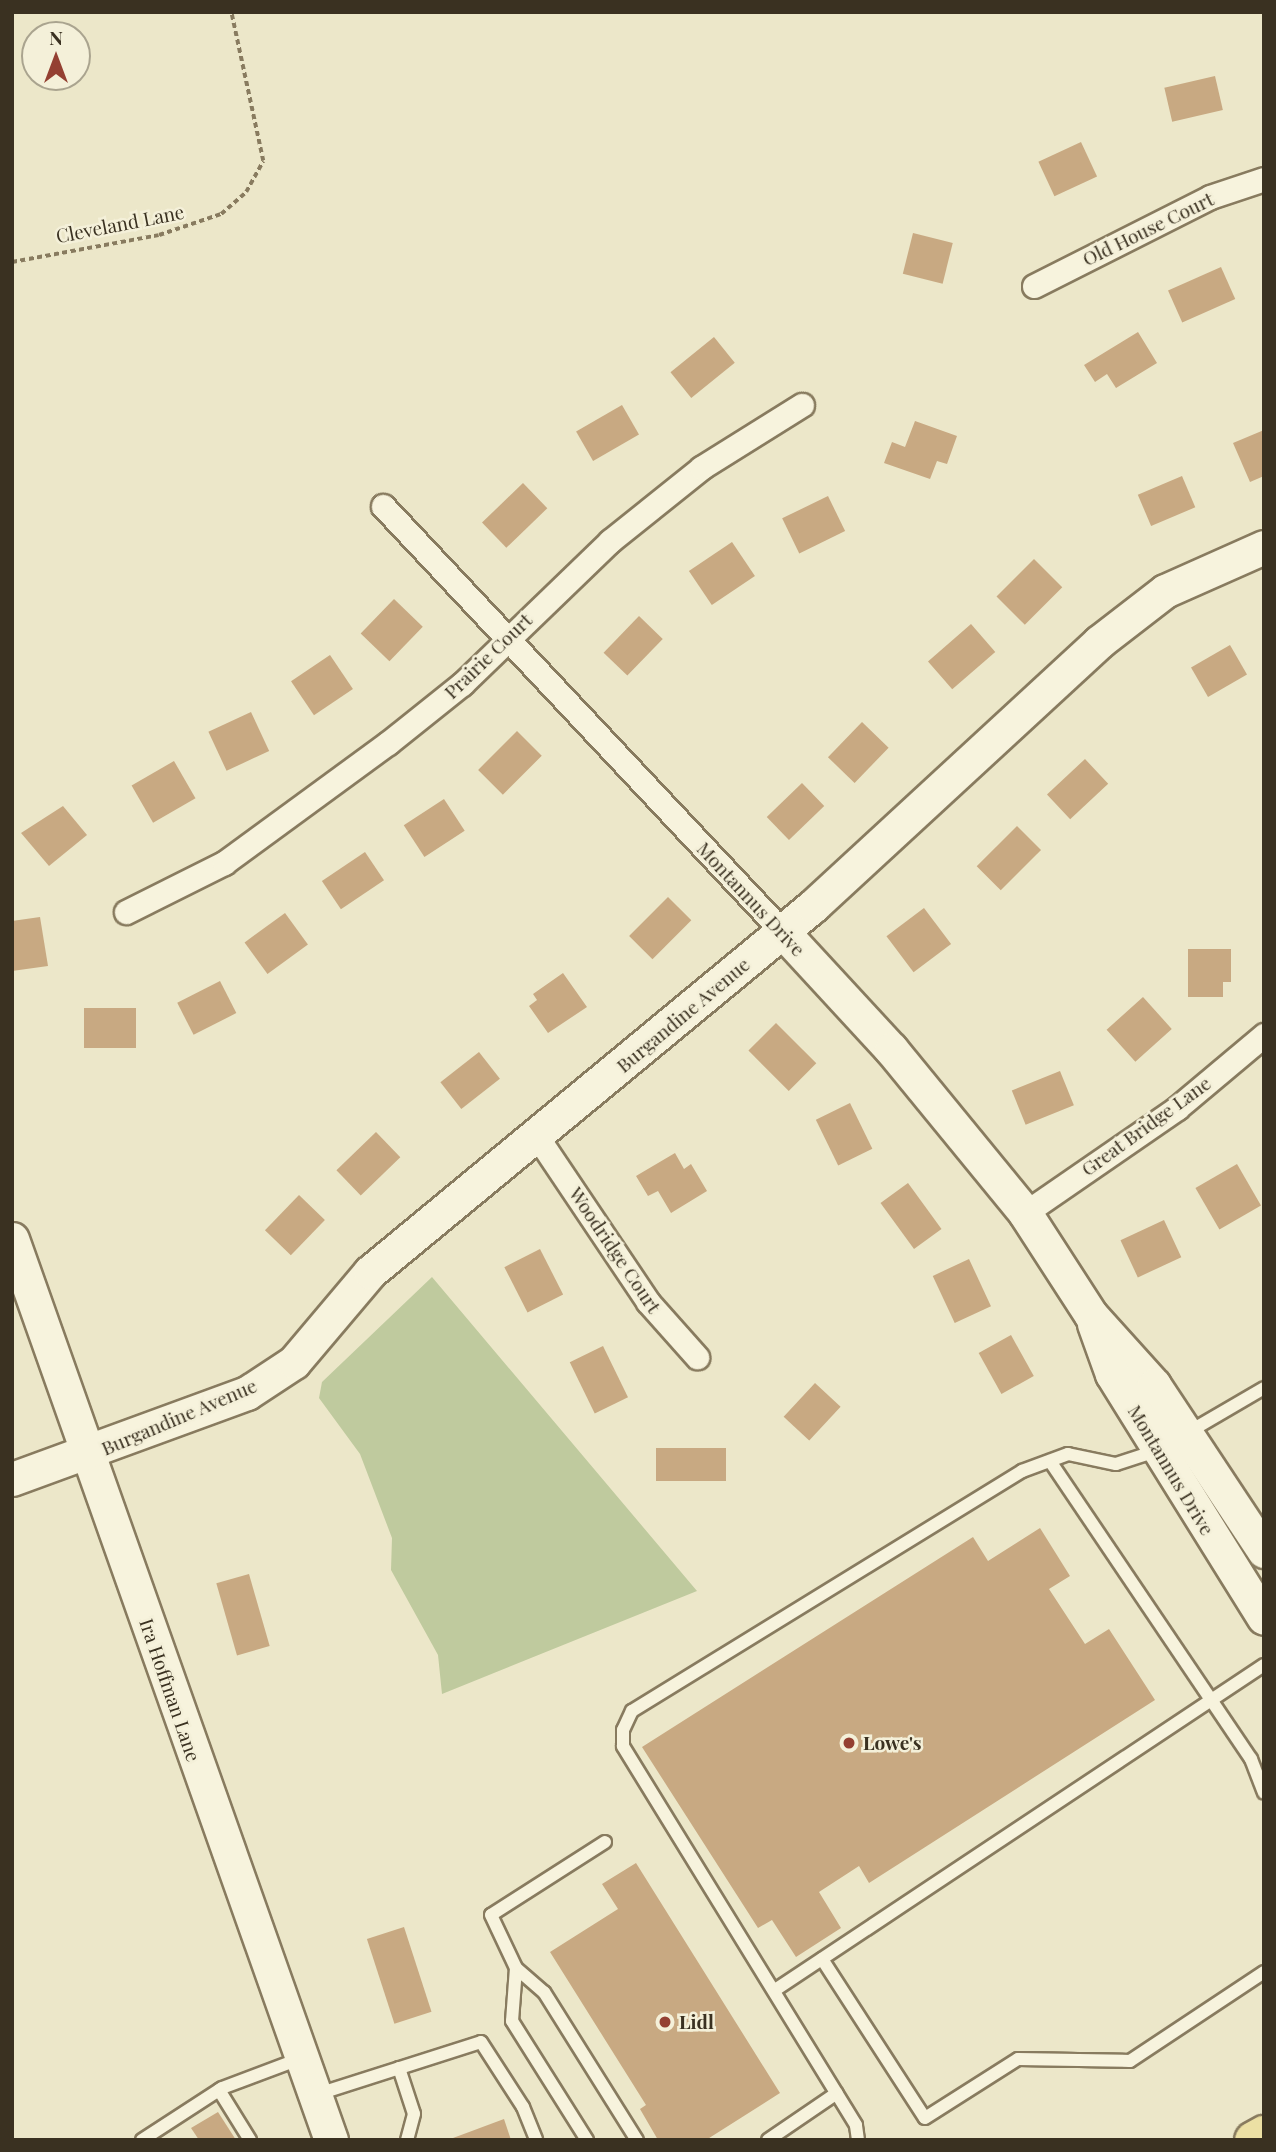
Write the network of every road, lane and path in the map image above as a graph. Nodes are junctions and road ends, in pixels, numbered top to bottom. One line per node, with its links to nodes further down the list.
1 (231, 12): 3 (path, Cleveland Lane)
2 (1264, 179): 4 (street, Old House Court)
3 (12, 262)
4 (1034, 286)
5 (802, 405): 8 (street, Prairie Court)
6 (383, 506): 8 (street, Montannus Drive)
7 (1264, 547): 10 (street, Burgandine Avenue)
8 (505, 638): 9 (street, Prairie Court); 10 (street, Montannus Drive)
9 (126, 912)
10 (782, 931): 12 (street, Burgandine Avenue); 13 (street, Montannus Drive)
11 (1264, 1035): 13 (street, Great Bridge Lane)
12 (538, 1138): 16 (street, Woodridge Court); 20 (street, Burgandine Avenue)
13 (1024, 1213): 15 (street, Montannus Drive)
14 (12, 1239): 20 (street, Ira Hoffman Lane)
15 (1091, 1315): 18 (street, Montannus Drive); 19 (street, Montannus Drive)
16 (697, 1357)
17 (1264, 1388): 18 (lane)
18 (1187, 1434): 19 (lane); 23 (street, Montannus Drive)
19 (1158, 1451): 21 (lane); 24 (street, Montannus Drive)
20 (88, 1456): 22 (street, Burgandine Avenue); 33 (street, Ira Hoffman Lane)
21 (1050, 1461): 26 (lane); 32 (lane)
22 (12, 1479)
23 (1264, 1551)
24 (1264, 1618)
25 (1264, 1665): 26 (lane)
26 (1211, 1700): 27 (lane); 29 (lane)
27 (1264, 1793)
28 (605, 1842): 30 (lane)
29 (822, 1959): 31 (lane); 32 (lane)
30 (516, 1968): 44 (lane); 45 (lane)
31 (1264, 1972)
32 (775, 1990): 36 (lane)
33 (302, 2058): 35 (lane); 37 (street, Ira Hoffman Lane)
34 (399, 2068): 37 (lane); 42 (lane); 43 (lane)
35 (219, 2090): 39 (lane); 40 (lane)
36 (837, 2093): 46 (lane); 47 (lane)
37 (315, 2095): 41 (street, Ira Hoffman Lane)
38 (1264, 2134): 48 (main road)
39 (142, 2140)
40 (250, 2140)
41 (331, 2140)
42 (407, 2140)
43 (536, 2140)
44 (587, 2140)
45 (637, 2140)
46 (768, 2140)
47 (858, 2140)
48 (1254, 2140)

